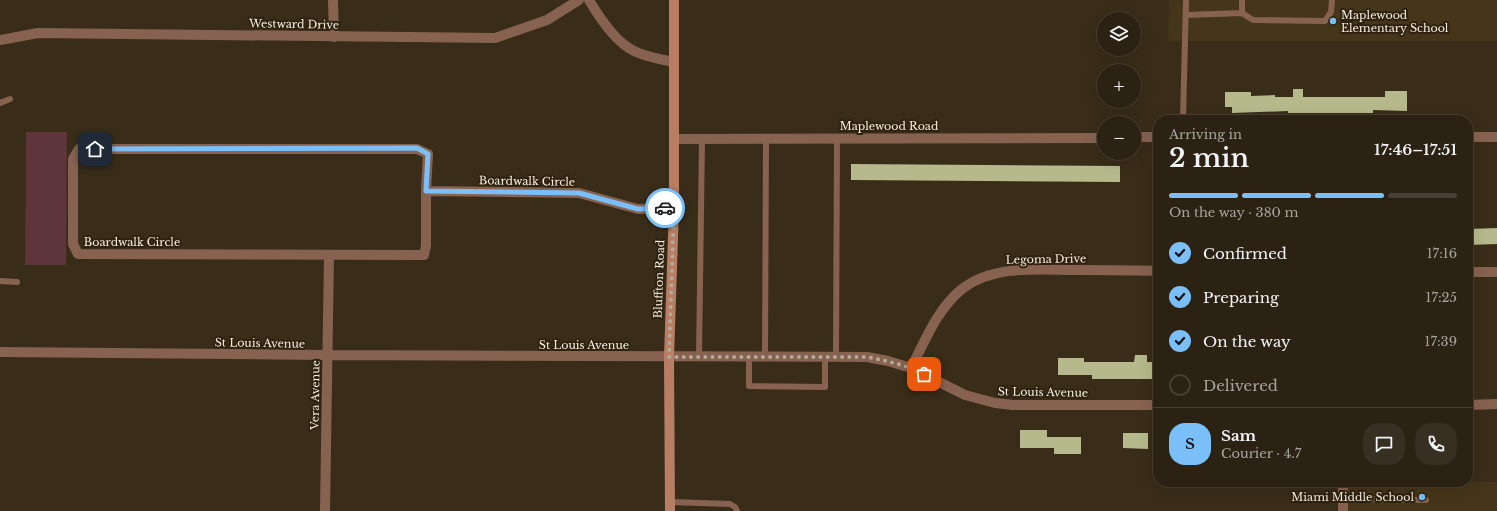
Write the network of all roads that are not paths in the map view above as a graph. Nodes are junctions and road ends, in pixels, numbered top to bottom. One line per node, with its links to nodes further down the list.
1 (334, 0): 10 (street)
2 (579, 0): 10 (street, Westward Drive)
3 (588, 0): 12 (street)
4 (674, 0): 12 (main road, Bluffton Road)
5 (1186, 0): 9 (lane)
6 (1242, 0): 8 (lane)
7 (1332, 0): 8 (lane)
8 (1242, 13): 9 (lane)
9 (1186, 15): 15 (lane)
10 (334, 37): 11 (street, Westward Drive)
11 (0, 40)
12 (673, 62): 23 (main road, Bluffton Road)
13 (10, 99): 14 (lane)
14 (0, 103)
15 (1183, 115)
16 (1153, 137): 22 (street)
17 (1473, 137): 18 (street)
18 (1497, 137)
19 (766, 138): 20 (street, Maplewood Road); 24 (street, Maplewood Road); 37 (lane)
20 (837, 138): 21 (street, Maplewood Road); 40 (lane)
21 (1097, 138)
22 (1141, 138)
23 (674, 139): 24 (street, Maplewood Road); 26 (main road, Bluffton Road)
24 (702, 139): 36 (lane)
25 (426, 191): 26 (street, Boardwalk Circle); 27 (street, Boardwalk Circle); 27 (street, Boardwalk Circle)
26 (674, 208): 35 (main road, Bluffton Road)
27 (329, 255): 34 (street, Vera Avenue)
28 (1153, 271): 41 (street, Legoma Drive)
29 (1473, 272): 30 (street)
30 (1497, 272)
31 (0, 281): 32 (lane)
32 (17, 282)
33 (0, 352): 34 (street, St Louis Avenue)
34 (327, 356): 35 (street, St Louis Avenue); 49 (street, Vera Avenue)
35 (669, 357): 36 (street, St Louis Avenue); 48 (main road, Bluffton Road)
36 (699, 357): 38 (street, St Louis Avenue)
37 (765, 357): 38 (street, St Louis Avenue); 39 (street, St Louis Avenue)
38 (749, 358): 39 (lane)
39 (825, 358): 40 (street, St Louis Avenue)
40 (836, 358): 41 (street, St Louis Avenue)
41 (912, 368): 44 (street, St Louis Avenue)
42 (1473, 404): 43 (street)
43 (1497, 404)
44 (1153, 405)
45 (1343, 487): 46 (street)
46 (1343, 499): 47 (lane); 51 (street)
47 (1426, 500)
48 (670, 507): 50 (lane)
49 (325, 511)
50 (737, 511)
51 (1343, 511)

